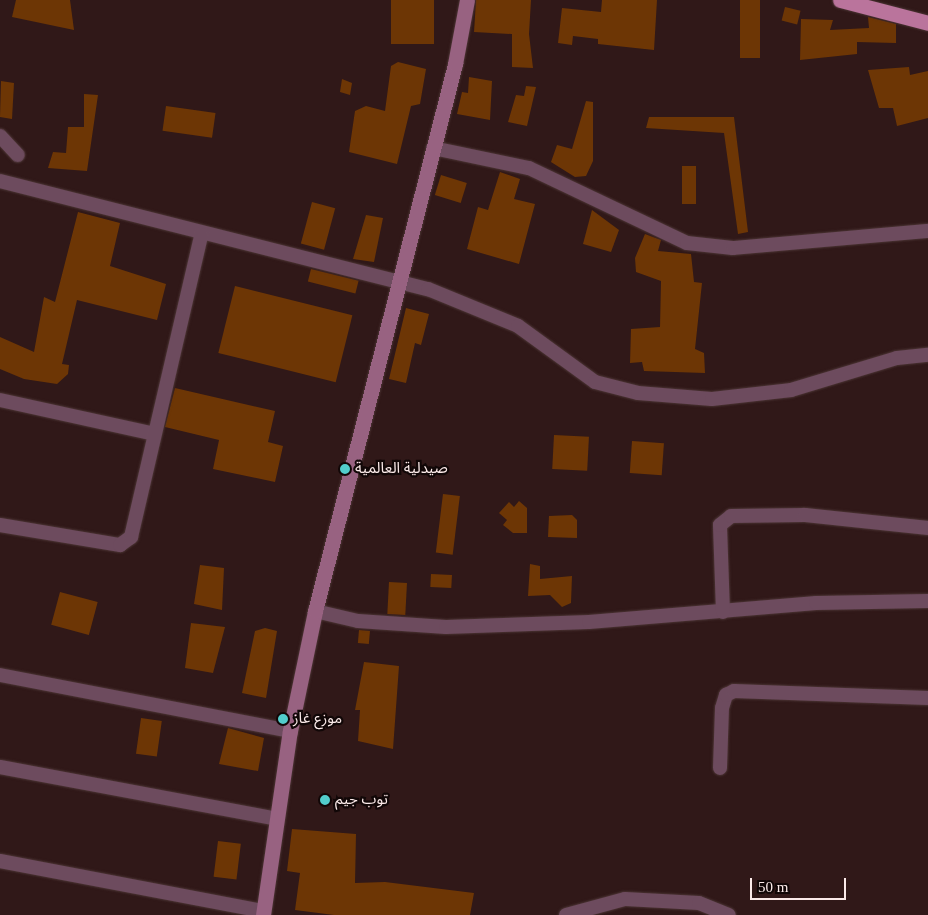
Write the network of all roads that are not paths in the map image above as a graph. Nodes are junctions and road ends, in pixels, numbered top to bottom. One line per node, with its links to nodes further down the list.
1 (467, 0): 5 (street)
2 (840, 0): 3 (main road)
3 (928, 22)
4 (0, 136): 6 (street)
5 (433, 148): 8 (street); 10 (street)
6 (18, 155)
7 (0, 181): 9 (street)
8 (928, 230)
9 (200, 235): 10 (street); 13 (street)
10 (398, 280): 11 (street); 17 (street)
11 (928, 355)
12 (0, 400): 13 (street)
13 (154, 434): 14 (street)
14 (0, 525)
15 (928, 528): 18 (street)
16 (928, 601): 18 (street)
17 (315, 611): 18 (street); 21 (street)
18 (723, 612)
19 (0, 675): 21 (street)
20 (928, 698): 23 (street)
21 (290, 732): 24 (street)
22 (0, 768): 24 (street)
23 (720, 768)
24 (277, 819): 26 (street)
25 (0, 861): 26 (street)
26 (263, 913)
27 (566, 915): 28 (street)
28 (729, 915)

